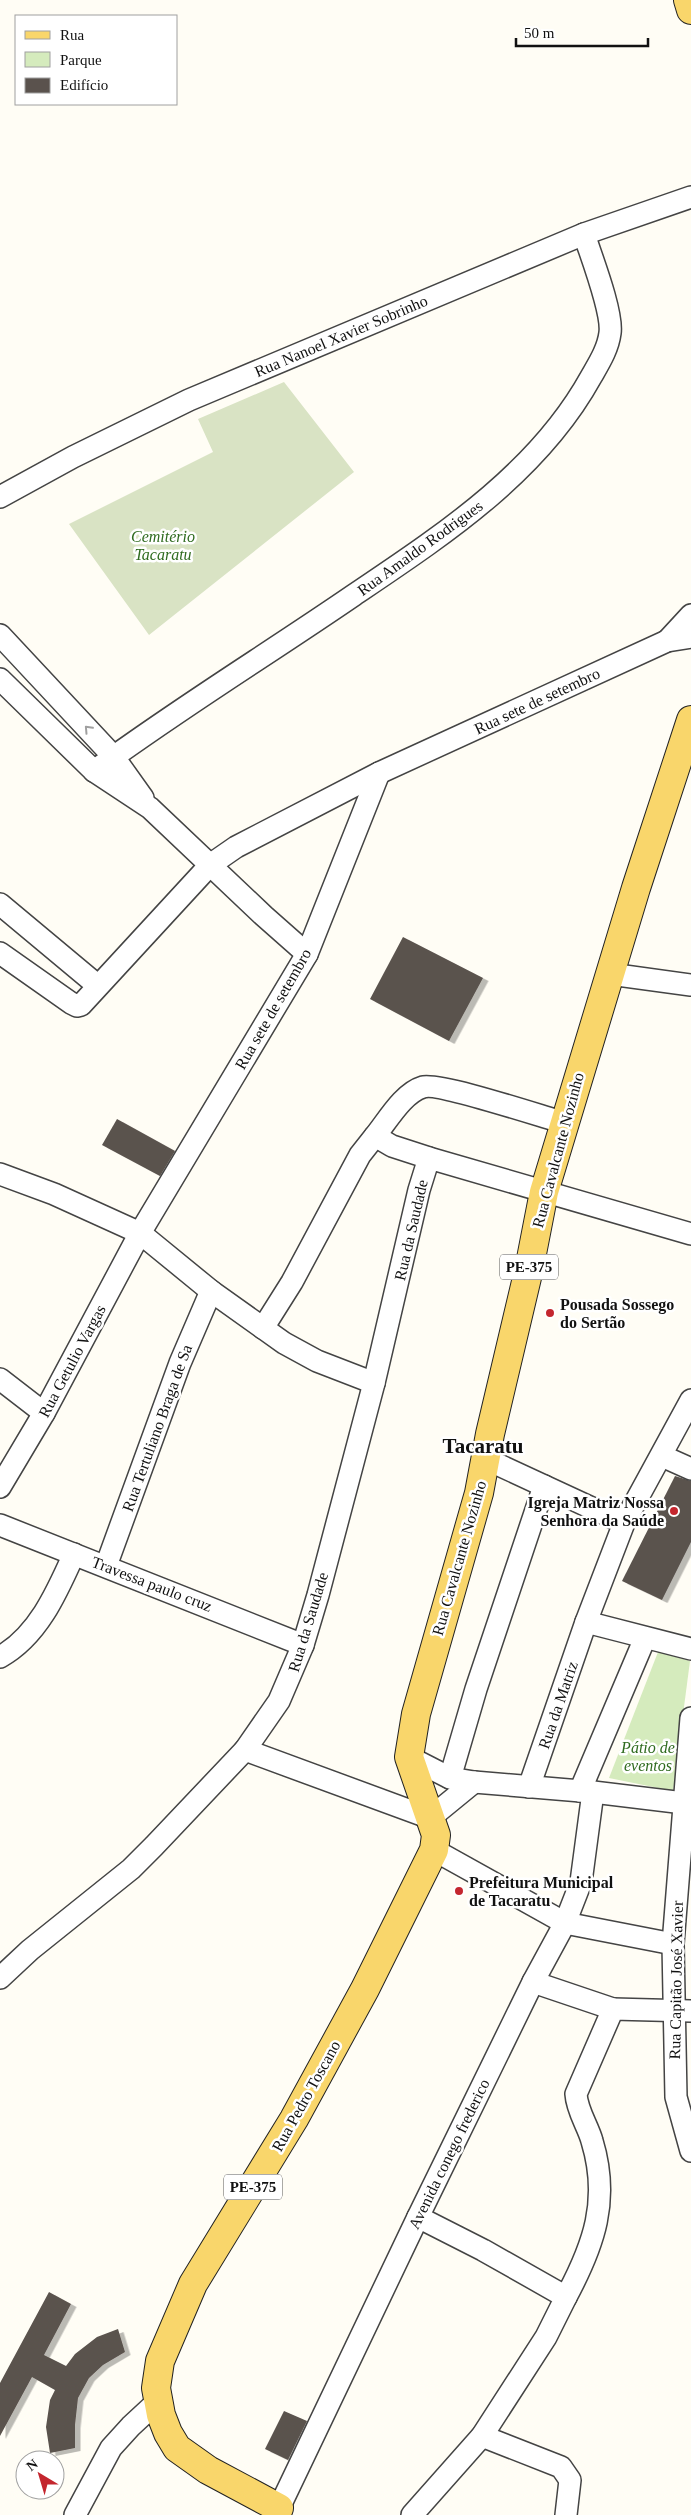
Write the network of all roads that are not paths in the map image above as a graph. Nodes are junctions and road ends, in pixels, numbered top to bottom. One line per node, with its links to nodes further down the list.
1 (688, 0): 2 (main road)
2 (691, 10)
3 (691, 196): 4 (street, Rua Nanoel Xavier Sobrinho)
4 (584, 234): 5 (street, Rua Nanoel Xavier Sobrinho); 12 (street, Rua Amaldo Rodrigues)
5 (0, 497)
6 (691, 615): 8 (street)
7 (691, 637): 8 (street)
8 (668, 641): 14 (street, Rua sete de setembro)
9 (5, 649): 12 (street, one-way to 9)
10 (0, 679): 13 (street)
11 (691, 720): 20 (main road, Rua Cavalcante Nozinho / PE-375)
12 (113, 756): 13 (street, Rua Amaldo Rodrigues); 15 (street)
13 (94, 770): 15 (street)
14 (379, 773): 16 (street, Rua sete de setembro); 19 (street, Rua sete de setembro)
15 (150, 808): 16 (street)
16 (210, 865): 19 (street); 22 (street, Rua sete de setembro)
17 (0, 904): 22 (street)
18 (0, 953): 22 (street)
19 (307, 954): 28 (street, Rua sete de setembro)
20 (610, 974): 21 (street); 23 (main road, Rua Cavalcante Nozinho / PE-375)
21 (691, 985)
22 (94, 991)
23 (565, 1123): 24 (street); 27 (main road, Rua Cavalcante Nozinho / PE-375)
24 (384, 1141): 25 (street); 31 (street)
25 (429, 1158): 27 (street); 33 (street, Rua da Saudade)
26 (0, 1174): 28 (street)
27 (544, 1192): 29 (street); 37 (main road, Rua Cavalcante Nozinho / PE-375)
28 (140, 1232): 30 (street); 35 (street, Rua Getulio Vargas)
29 (691, 1234)
30 (211, 1291): 31 (street); 44 (street, Rua Tertuliano Braga de Sa)
31 (263, 1328): 33 (street)
32 (0, 1379): 35 (street)
33 (374, 1383): 47 (street, Rua da Saudade)
34 (691, 1400): 36 (street, Rua da Matriz)
35 (44, 1413): 40 (street, Rua Getulio Vargas)
36 (662, 1456): 38 (street); 41 (street, Rua da Matriz)
37 (486, 1459): 39 (street); 52 (main road, Rua Cavalcante Nozinho / PE-375)
38 (691, 1469)
39 (544, 1486): 41 (street); 53 (street)
40 (0, 1487)
41 (624, 1523): 45 (street, Rua da Matriz)
42 (0, 1524): 43 (street, Travessa paulo cruz)
43 (74, 1554): 44 (street, Travessa paulo cruz); 49 (street)
44 (106, 1566): 47 (street, Travessa paulo cruz)
45 (586, 1622): 46 (street); 55 (street, Rua da Matriz)
46 (645, 1638): 48 (street); 56 (street, Avenida conego frederico)
47 (303, 1644): 51 (street, Rua da Saudade)
48 (691, 1649)
49 (0, 1657)
50 (691, 1718): 57 (street, Rua Capitão José Xavier)
51 (245, 1750): 58 (street); 62 (street, Rua da Saudade)
52 (409, 1757): 53 (street); 58 (main road, Rua Cavalcante Nozinho / PE-375)
53 (450, 1778): 54 (street)
54 (474, 1782): 55 (street); 58 (street)
55 (529, 1788): 56 (street)
56 (586, 1791): 57 (street); 60 (street, Avenida conego frederico)
57 (684, 1803): 61 (street, Rua Capitão José Xavier)
58 (430, 1818): 59 (main road, Rua Pedro Toscano / PE-375)
59 (434, 1850): 60 (street); 69 (main road, Rua Pedro Toscano / PE-375)
60 (565, 1923): 61 (street); 63 (street, Avenida conego frederico)
61 (673, 1944): 65 (street, Rua Capitão José Xavier)
62 (0, 1978)
63 (533, 1982): 64 (street); 67 (street, Avenida conego frederico)
64 (614, 2009): 65 (street); 68 (street)
65 (682, 2012): 66 (street, Rua Capitão José Xavier)
66 (691, 2151)
67 (418, 2217): 68 (street); 71 (street, Avenida conego frederico)
68 (566, 2297): 70 (street)
69 (158, 2401): 71 (main road, Rua Pedro Toscano / PE-375); 72 (street)
70 (482, 2436): 73 (street); 74 (street)
71 (278, 2512)
72 (74, 2515)
73 (412, 2515)
74 (566, 2515)

